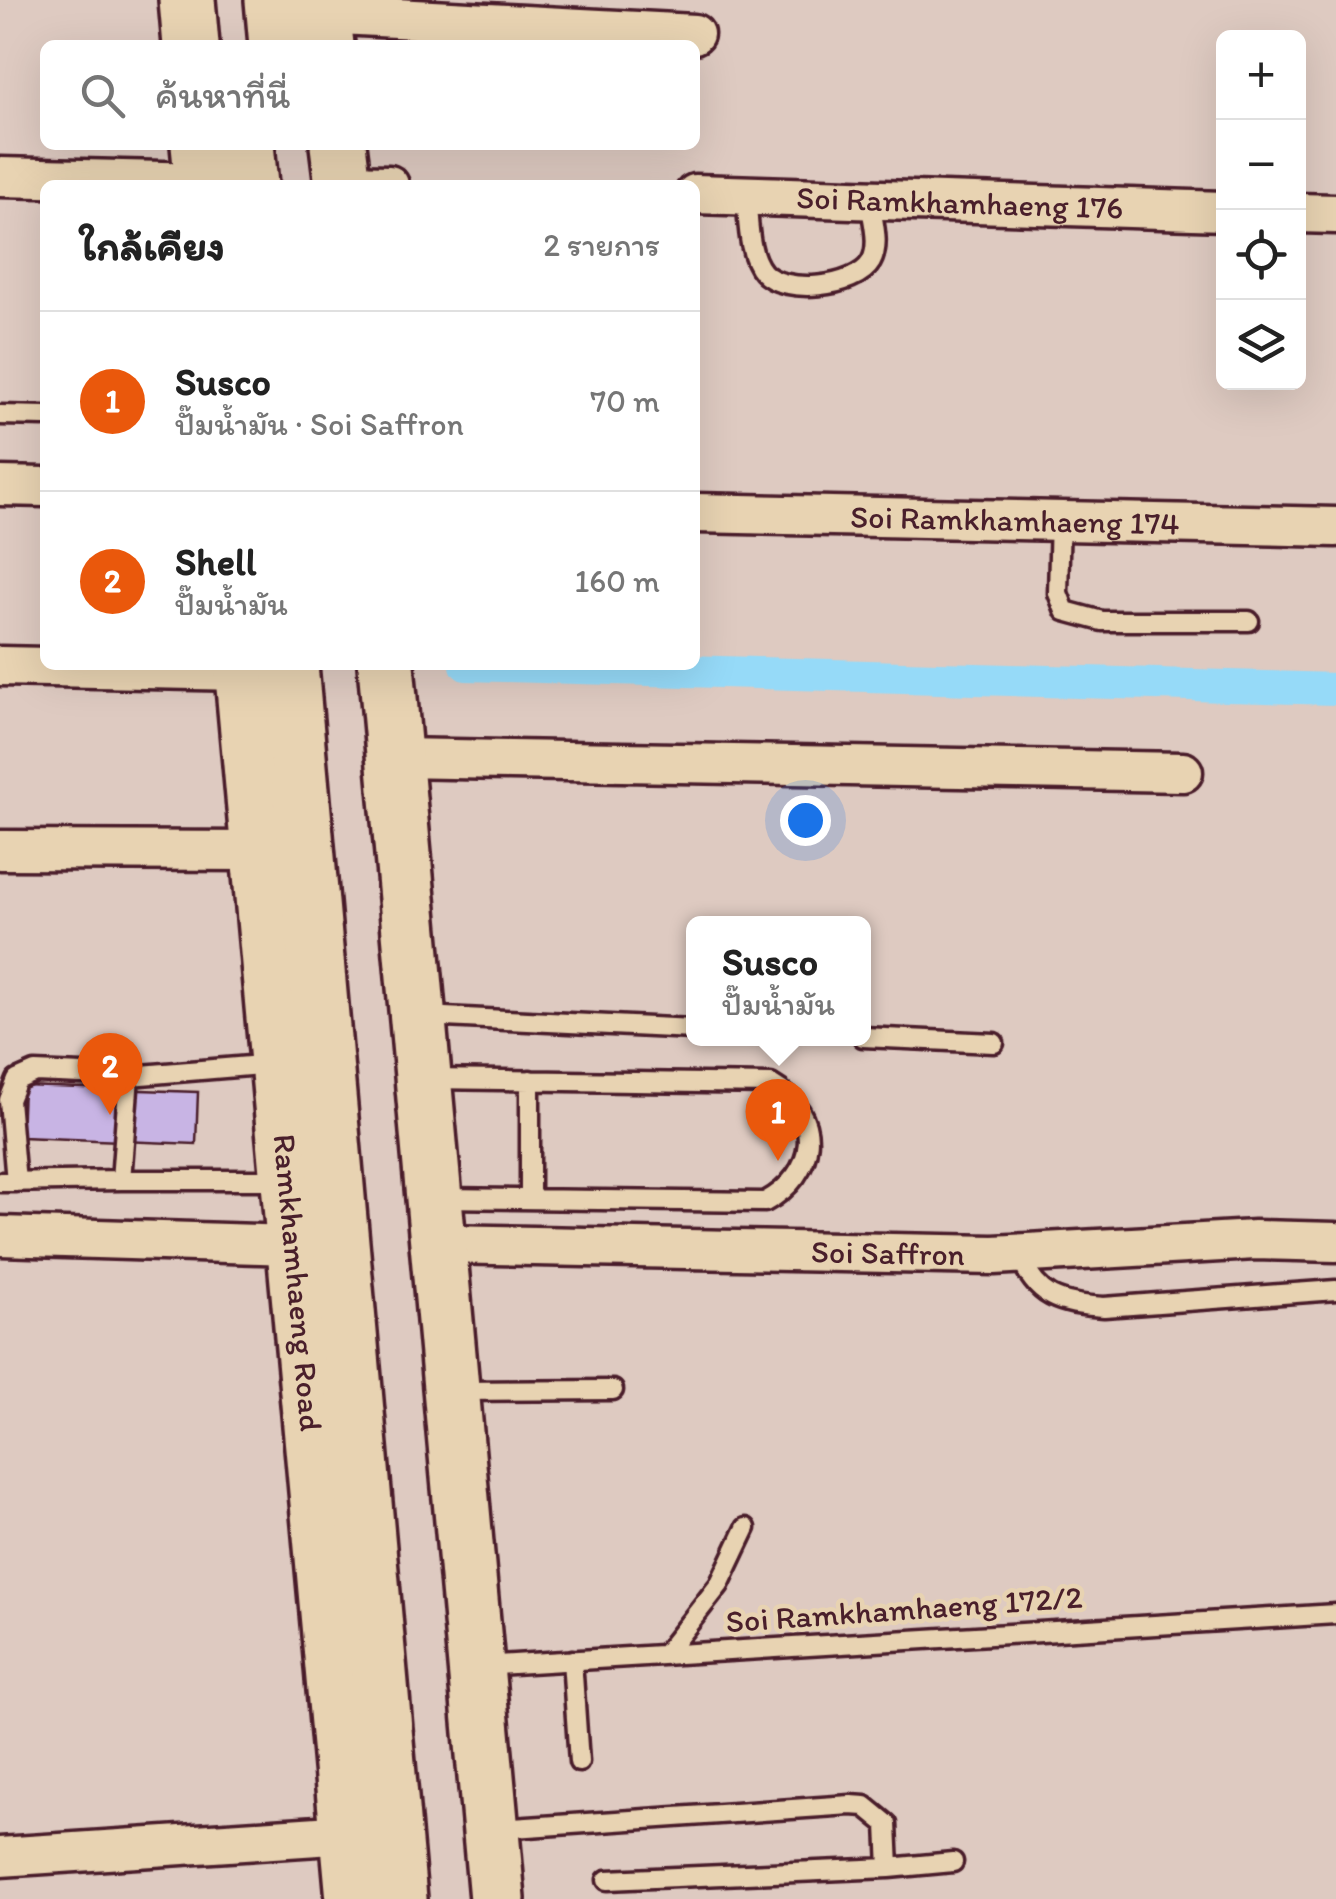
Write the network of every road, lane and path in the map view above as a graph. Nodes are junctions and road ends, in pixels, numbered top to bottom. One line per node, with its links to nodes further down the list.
1 (187, 0): 5 (main road)
2 (234, 0): 6 (main road)
3 (310, 15): 4 (street); 7 (main road)
4 (694, 34)
5 (191, 40)
6 (238, 40)
7 (282, 40)
8 (240, 150): 10 (main road)
9 (284, 150): 12 (main road)
10 (214, 174): 11 (street)
11 (0, 177)
12 (288, 180)
13 (700, 194): 14 (street, Soi Ramkhamhaeng 176)
14 (746, 196): 15 (street, Soi Ramkhamhaeng 176); 15 (lane)
15 (870, 200): 16 (street, Soi Ramkhamhaeng 176)
16 (1216, 210)
17 (1306, 213): 18 (street)
18 (1336, 214)
19 (0, 416): 20 (lane)
20 (40, 416)
21 (0, 486): 22 (street)
22 (40, 487)
23 (700, 513): 24 (street, Soi Ramkhamhaeng 174)
24 (1060, 518): 25 (street, Soi Ramkhamhaeng 174); 26 (lane)
25 (1336, 527)
26 (1248, 621)
27 (0, 666): 28 (street)
28 (40, 666)
29 (259, 670): 36 (main road, Ramkhamhaeng Road)
30 (260, 670): 37 (main road, Ramkhamhaeng Road)
31 (325, 670): 37 (main road, Ramkhamhaeng Road)
32 (387, 670): 33 (main road)
33 (397, 758): 34 (street); 38 (main road)
34 (1183, 772)
35 (0, 850): 36 (street)
36 (258, 852): 42 (main road, Ramkhamhaeng Road)
37 (336, 1012): 71 (main road, Ramkhamhaeng Road); 72 (main road, Ramkhamhaeng Road)
38 (418, 1016): 39 (lane); 44 (main road)
39 (686, 1029)
40 (871, 1037): 41 (lane)
41 (994, 1043)
42 (277, 1064): 43 (lane); 47 (main road, Ramkhamhaeng Road)
43 (129, 1076): 46 (lane); 48 (lane)
44 (424, 1080): 45 (lane); 50 (main road)
45 (530, 1080): 49 (lane); 49 (lane)
46 (122, 1180): 47 (lane); 48 (lane)
47 (288, 1180): 53 (main road, Ramkhamhaeng Road)
48 (8, 1182)
49 (530, 1197): 50 (lane)
50 (437, 1221): 54 (street, Soi Saffron); 57 (main road)
51 (0, 1236): 53 (street)
52 (1336, 1242): 54 (street, Soi Saffron)
53 (294, 1245): 65 (main road, Ramkhamhaeng Road)
54 (1019, 1253): 55 (lane)
55 (1336, 1290)
56 (613, 1390): 57 (lane)
57 (453, 1391): 62 (main road)
58 (746, 1528): 60 (lane)
59 (1336, 1614): 60 (lane, Soi Ramkhamhaeng 172/2)
60 (664, 1654): 61 (lane, Soi Ramkhamhaeng 172/2)
61 (572, 1660): 62 (lane, Soi Ramkhamhaeng 172/2); 63 (lane)
62 (476, 1666): 64 (main road)
63 (579, 1762)
64 (492, 1830): 68 (lane); 73 (main road)
65 (348, 1834): 66 (street); 70 (main road, Ramkhamhaeng Road)
66 (0, 1857)
67 (953, 1862): 68 (lane)
68 (888, 1868): 69 (lane)
69 (607, 1880)
70 (354, 1899)
71 (399, 1899)
72 (430, 1899)
73 (497, 1899)

